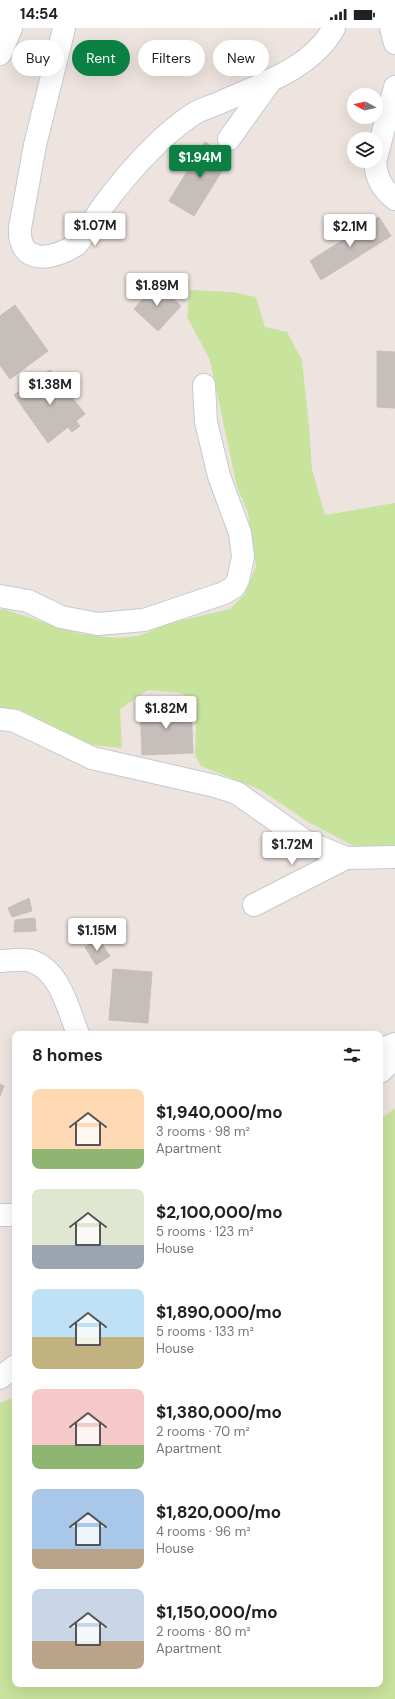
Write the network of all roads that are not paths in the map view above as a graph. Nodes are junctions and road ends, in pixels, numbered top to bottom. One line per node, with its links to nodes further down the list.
1 (11, 28): 6 (street)
2 (64, 28): 7 (street)
3 (334, 28): 7 (street)
4 (391, 28): 5 (street)
5 (395, 43)
6 (0, 54)
7 (273, 78): 10 (street)
8 (395, 87): 9 (street)
9 (383, 133)
10 (229, 139)
11 (377, 168): 12 (street)
12 (395, 199)
13 (204, 385): 14 (street)
14 (0, 596)
15 (0, 719): 17 (street)
16 (395, 857): 17 (street)
17 (346, 858): 18 (street)
18 (254, 905)
19 (0, 961): 20 (street)
20 (77, 1031)
21 (395, 1044): 22 (street)
22 (383, 1049)
23 (395, 1058): 24 (street)
24 (383, 1069)
25 (0, 1214): 26 (street)
26 (12, 1215)
27 (12, 1368): 28 (street)
28 (0, 1378)

